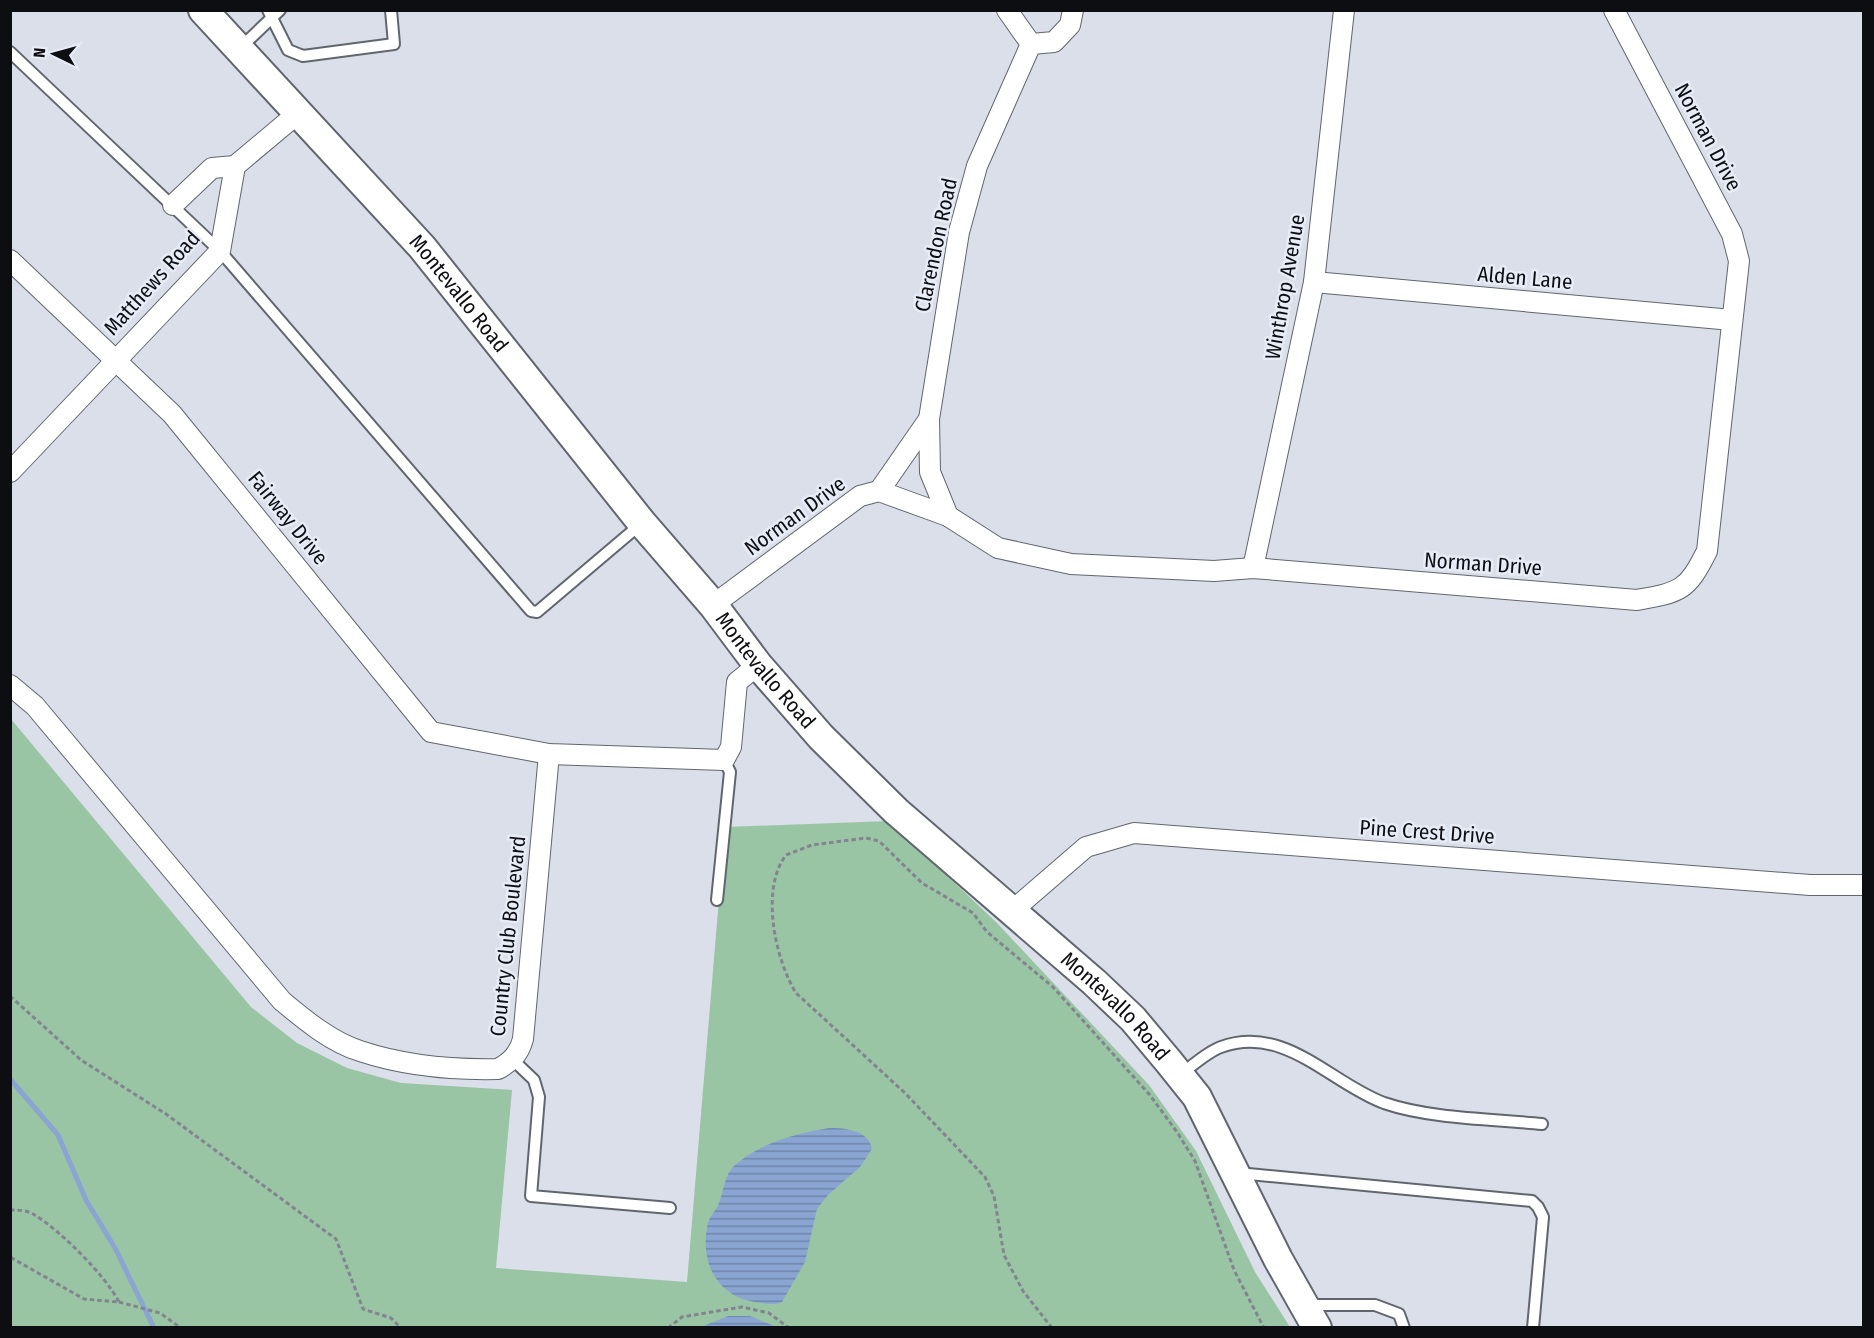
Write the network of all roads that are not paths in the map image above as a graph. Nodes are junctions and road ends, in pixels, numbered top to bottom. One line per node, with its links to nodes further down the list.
1 (203, 10): 10 (main road, Montevallo Road)
2 (280, 10): 8 (lane)
3 (391, 10): 8 (lane)
4 (1007, 10): 9 (street)
5 (1073, 10): 9 (street)
6 (1344, 10): 17 (street, Winthrop Avenue)
7 (1614, 10): 18 (street, Norman Drive)
8 (269, 15): 10 (lane)
9 (1031, 44): 20 (street, Clarendon Road)
10 (239, 50): 12 (main road, Montevallo Road)
11 (10, 52): 14 (lane)
12 (297, 114): 13 (street); 24 (main road, Montevallo Road)
13 (235, 166): 14 (street); 15 (street, Matthews Road)
14 (173, 205): 15 (lane)
15 (220, 251): 19 (street, Matthews Road); 24 (lane)
16 (10, 260): 19 (street, Fairway Drive)
17 (1314, 282): 18 (street, Alden Lane); 25 (street, Winthrop Avenue)
18 (1732, 320): 25 (street, Norman Drive)
19 (114, 360): 21 (street, Matthews Road); 29 (street, Fairway Drive)
20 (929, 420): 22 (street, Clarendon Road); 23 (street)
21 (10, 472)
22 (879, 491): 23 (street, Norman Drive); 26 (street, Norman Drive)
23 (948, 516): 25 (street, Norman Drive)
24 (642, 523): 26 (main road, Montevallo Road)
25 (1253, 568)
26 (713, 605): 27 (main road, Montevallo Road)
27 (758, 665): 30 (street); 33 (main road, Montevallo Road)
28 (10, 685): 34 (street, Country Club Boulevard)
29 (549, 754): 30 (street); 34 (street, Country Club Boulevard)
30 (724, 760): 32 (lane)
31 (1863, 885): 33 (street, Pine Crest Drive)
32 (717, 900)
33 (1012, 911): 35 (main road, Montevallo Road)
34 (512, 1059): 38 (lane)
35 (1179, 1075): 36 (lane); 37 (main road, Montevallo Road)
36 (1542, 1124)
37 (1236, 1172): 39 (main road, Montevallo Road); 41 (lane)
38 (670, 1208)
39 (1310, 1316): 40 (lane)
40 (1404, 1328)
41 (1533, 1328)

